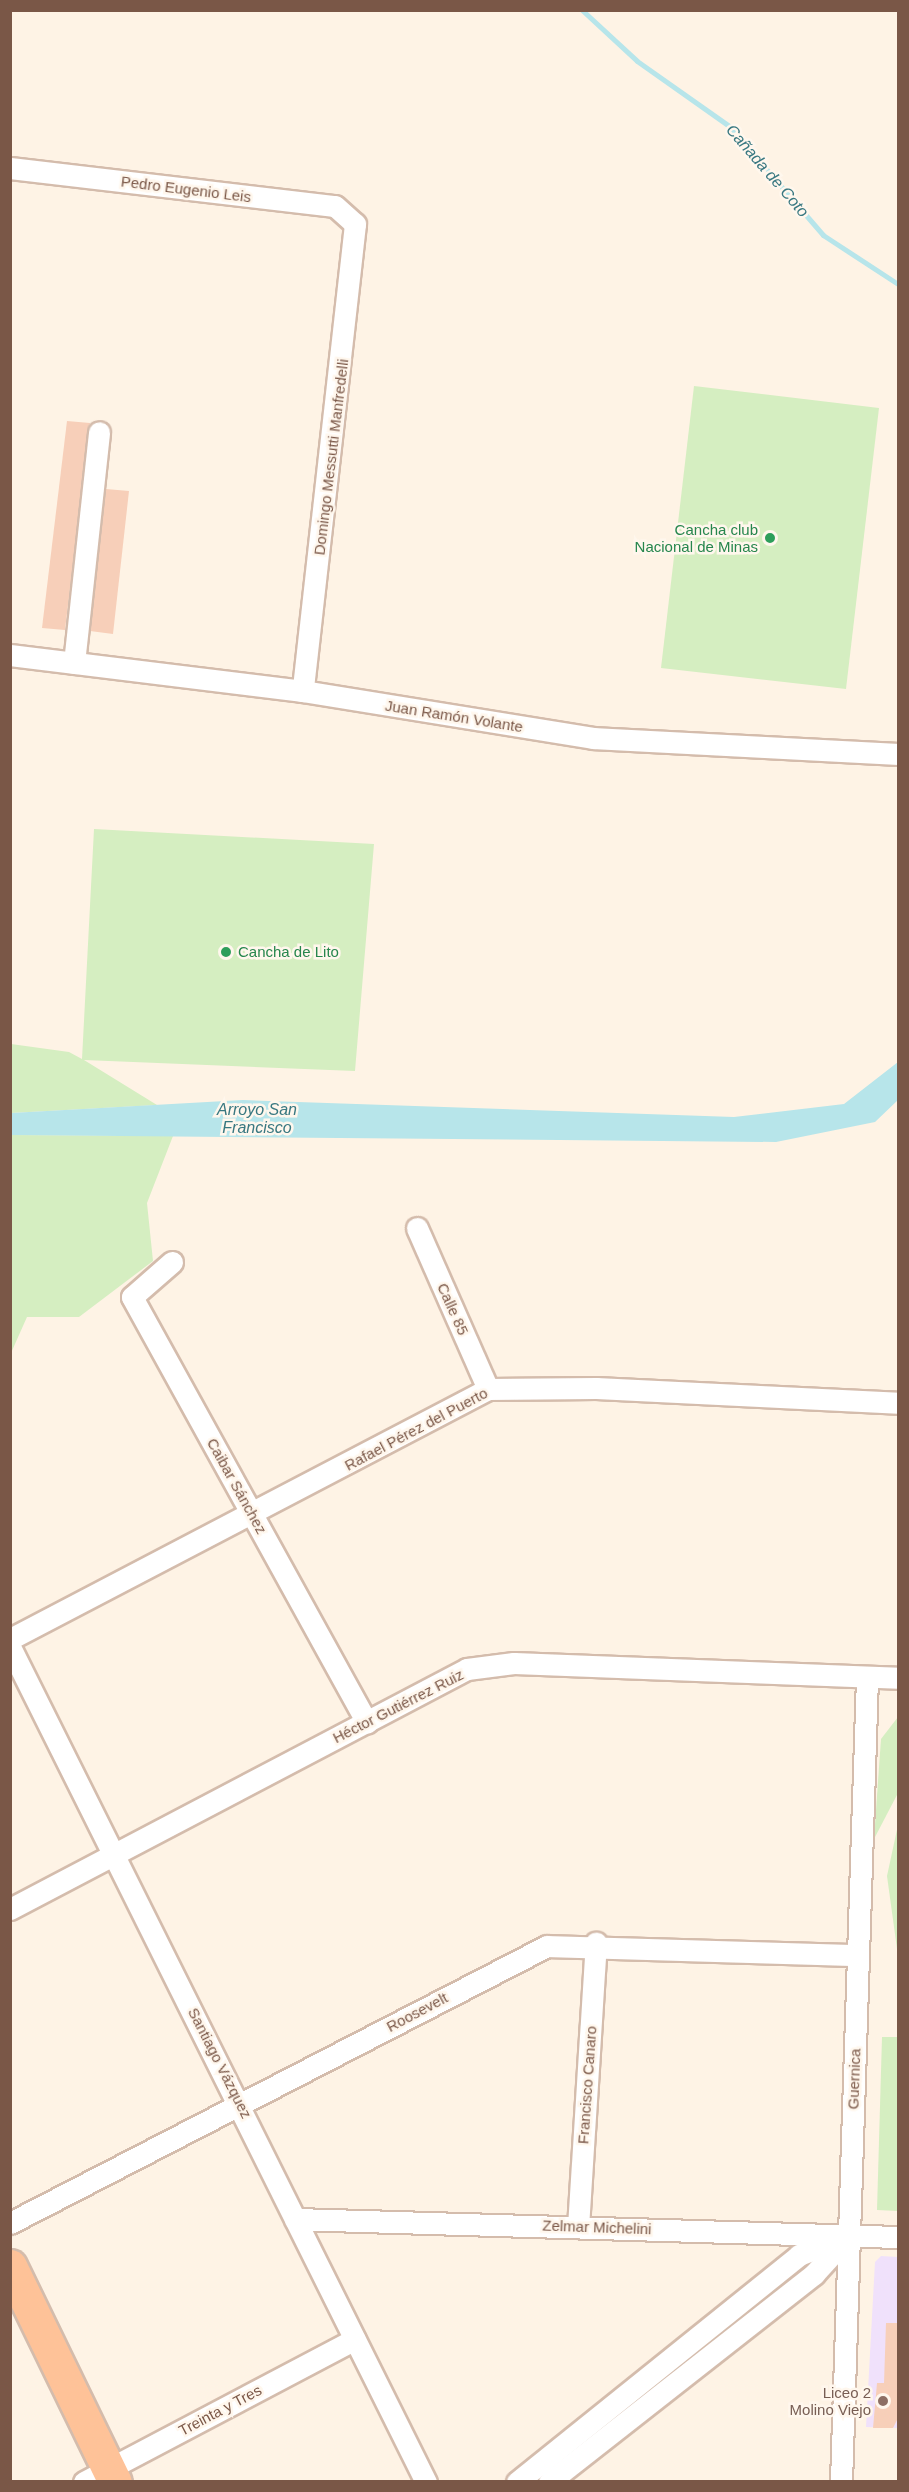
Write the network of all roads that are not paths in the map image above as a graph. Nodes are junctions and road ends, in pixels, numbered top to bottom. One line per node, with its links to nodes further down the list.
1 (10, 168): 2 (street, Pedro Eugenio Leis)
2 (355, 224): 6 (street, Domingo Messutti Manfredelli)
3 (99, 432): 5 (street)
4 (10, 655): 5 (street, Juan Ramón Volante)
5 (74, 663): 6 (street, Juan Ramón Volante)
6 (303, 691): 7 (street, Juan Ramón Volante)
7 (898, 754)
8 (417, 1228): 10 (street, Calle 85)
9 (172, 1262): 12 (street, Caibar Sánchez)
10 (488, 1389): 11 (street, Rafael Pérez del Puerto); 12 (street, Rafael Pérez del Puerto)
11 (898, 1403)
12 (253, 1515): 13 (street, Rafael Pérez del Puerto); 17 (street, Caibar Sánchez)
13 (10, 1639)
14 (10, 1647): 18 (street, Santiago Vázquez)
15 (867, 1677): 16 (street, Héctor Gutiérrez Ruiz); 17 (street, Héctor Gutiérrez Ruiz); 21 (street, Guernica)
16 (898, 1678)
17 (367, 1722): 18 (street, Héctor Gutiérrez Ruiz)
18 (113, 1853): 19 (street, Héctor Gutiérrez Ruiz); 22 (street, Santiago Vázquez)
19 (10, 1909)
20 (596, 1943): 21 (street, Roosevelt); 22 (street, Roosevelt); 25 (street, Francisco Canaro)
21 (858, 1955): 26 (street, Guernica)
22 (242, 2106): 23 (street, Santiago Vázquez); 24 (street, Roosevelt)
23 (295, 2218): 25 (street, Zelmar Michelini); 29 (street, Santiago Vázquez)
24 (10, 2223)
25 (578, 2227): 26 (street, Zelmar Michelini)
26 (849, 2235): 27 (street, Zelmar Michelini); 30 (street); 31 (street); 36 (street, Guernica)
27 (898, 2237)
28 (10, 2266): 32 (highway)
29 (355, 2339): 32 (street, Treinta y Tres); 33 (street, Santiago Vázquez)
30 (674, 2356): 31 (street); 34 (street)
31 (689, 2371): 35 (street)
32 (103, 2477)
33 (426, 2481)
34 (517, 2481)
35 (549, 2481)
36 (842, 2481)

